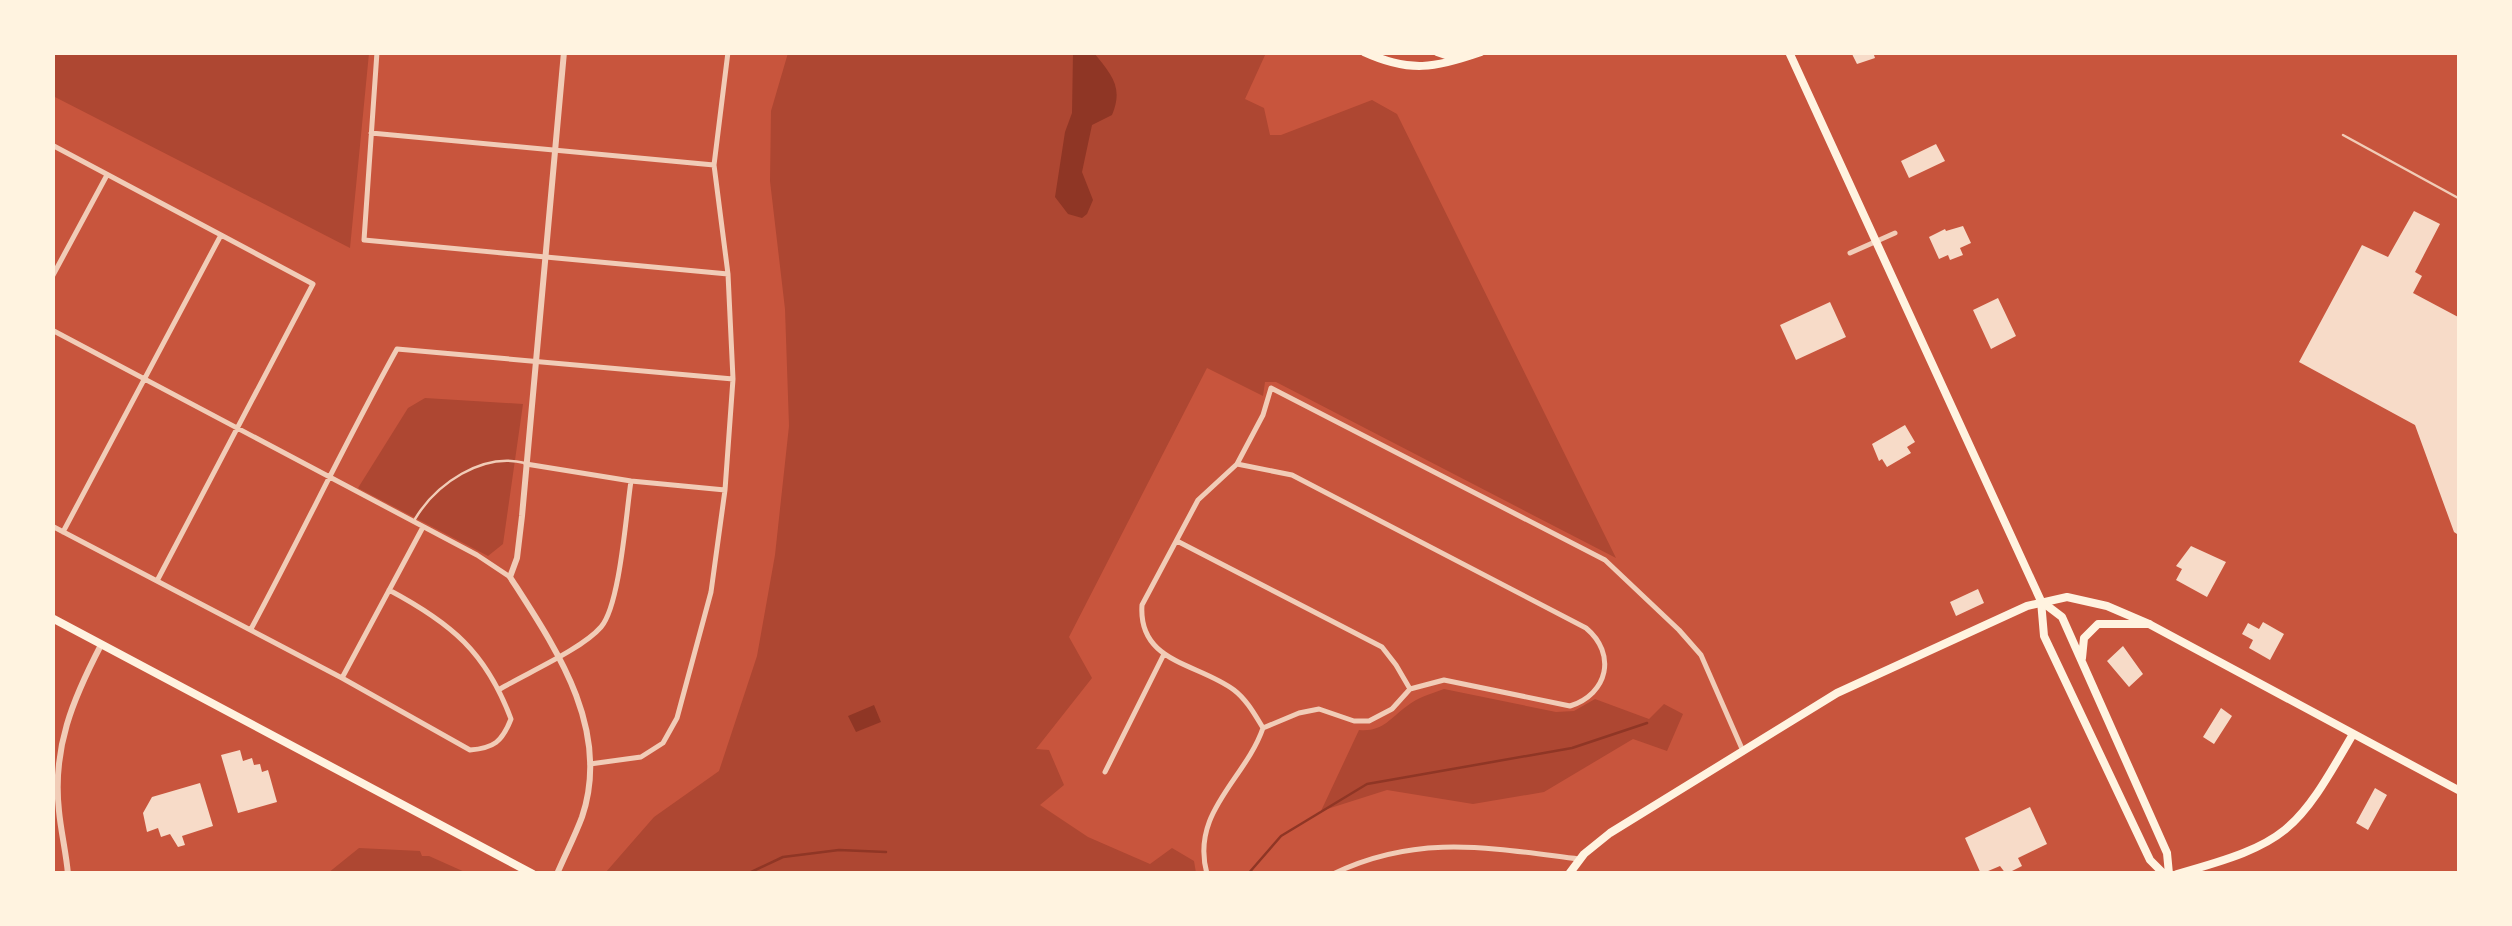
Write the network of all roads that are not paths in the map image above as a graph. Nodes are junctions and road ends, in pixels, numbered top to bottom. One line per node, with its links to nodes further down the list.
1 (564, 52): 12 (street)
2 (728, 52): 13 (street)
3 (1364, 52): 8 (main road)
4 (1436, 52): 8 (main road)
5 (1481, 52): 8 (main road)
6 (1789, 52): 18 (main road)
7 (377, 53): 9 (street)
8 (1457, 59)
9 (371, 133): 12 (street); 20 (street)
10 (2343, 135): 15 (lane)
11 (52, 145): 14 (street)
12 (555, 150): 13 (street); 20 (street)
13 (714, 165): 21 (street)
14 (107, 175): 17 (street); 22 (street)
15 (2460, 198)
16 (1896, 233): 18 (street)
17 (221, 236): 25 (street); 27 (street)
18 (1876, 242): 19 (street); 41 (main road)
19 (1850, 253)
20 (546, 256): 21 (street); 24 (street)
21 (728, 274): 26 (street)
22 (52, 277)
23 (52, 330): 25 (street)
24 (536, 360): 26 (street); 28 (street); 30 (street)
25 (144, 379): 27 (street); 36 (street)
26 (734, 379): 32 (street)
27 (238, 428): 30 (street); 39 (street)
28 (526, 464): 31 (street); 33 (lane); 38 (street)
29 (1238, 464): 37 (street); 51 (street); 54 (street)
30 (329, 478): 33 (street); 44 (street)
31 (631, 482): 32 (street); 47 (street)
32 (725, 490): 55 (street)
33 (413, 522): 35 (street)
34 (52, 526): 36 (street)
35 (423, 527): 38 (street); 40 (street)
36 (63, 532): 39 (street)
37 (1176, 541): 46 (street); 51 (street)
38 (510, 576): 47 (street)
39 (158, 580): 44 (street)
40 (389, 590): 49 (street); 50 (street)
41 (2041, 601): 43 (main road); 48 (main road); 54 (main road); 65 (main road)
42 (52, 618): 45 (main road)
43 (2150, 624): 48 (main road); 53 (main road)
44 (251, 629): 49 (street)
45 (102, 644): 59 (street); 60 (main road)
46 (1164, 654): 52 (street); 56 (street)
47 (557, 656): 50 (street); 55 (street)
48 (2082, 663): 65 (main road)
49 (342, 678): 50 (street)
50 (500, 689)
51 (1410, 689): 52 (street)
52 (1263, 728): 62 (street)
53 (2353, 734): 57 (main road); 66 (main road)
54 (1743, 751): 58 (main road)
55 (590, 764): 61 (street)
56 (1105, 772)
57 (2460, 791)
58 (1578, 859): 63 (street); 64 (main road)
59 (68, 874)
60 (533, 874)
61 (556, 874)
62 (1207, 874)
63 (1333, 874)
64 (1569, 874)
65 (2166, 874)
66 (2177, 874)

